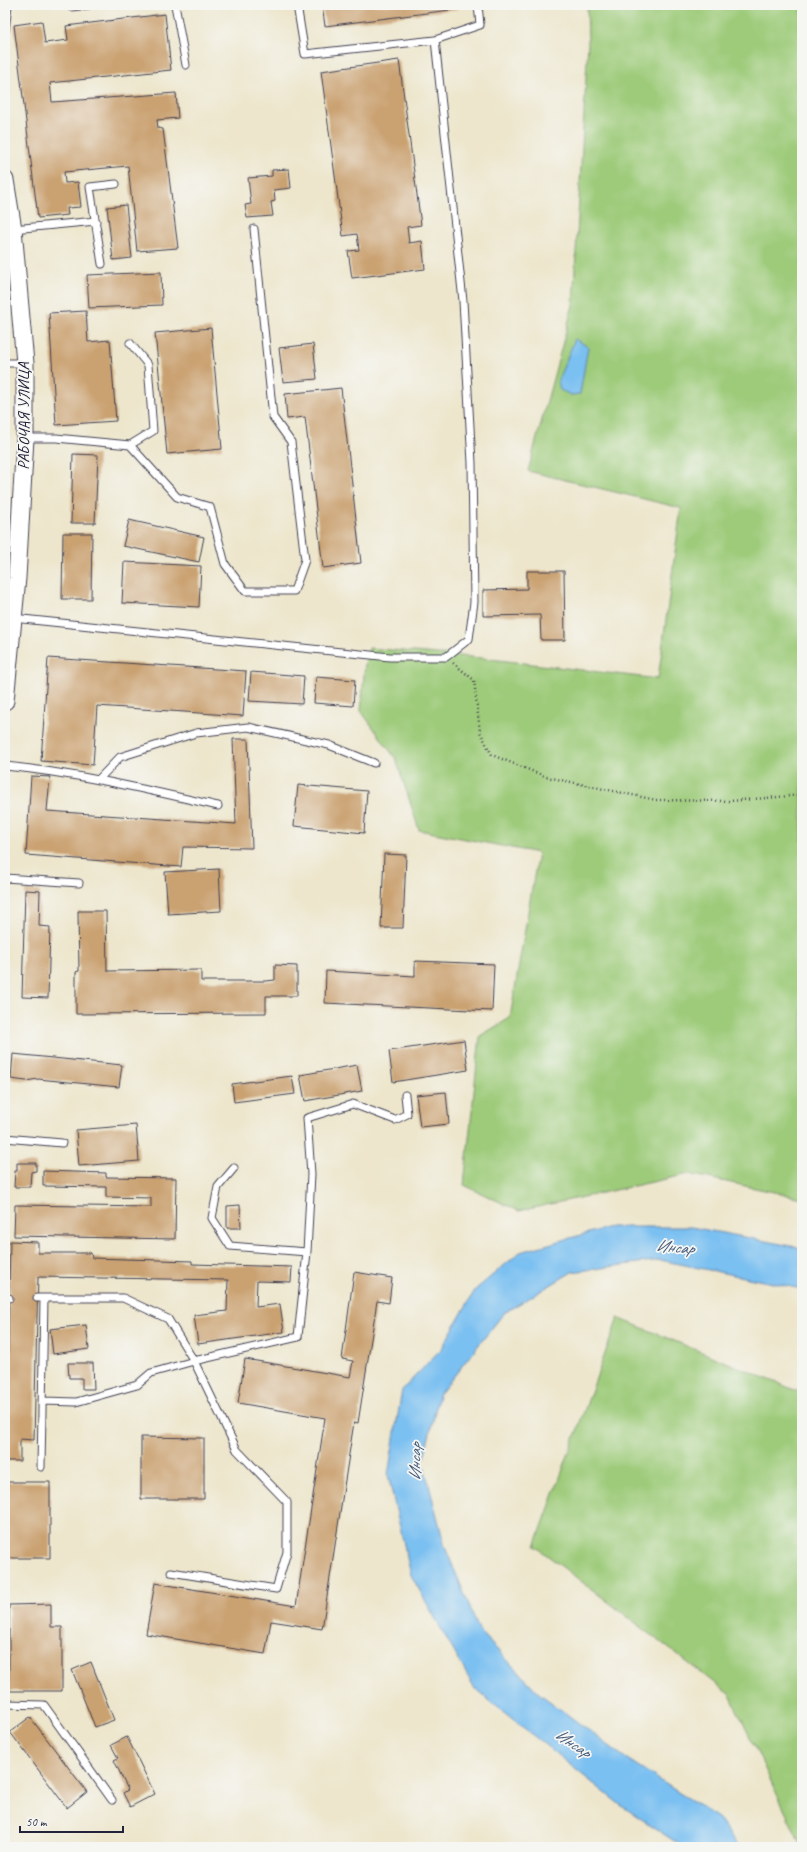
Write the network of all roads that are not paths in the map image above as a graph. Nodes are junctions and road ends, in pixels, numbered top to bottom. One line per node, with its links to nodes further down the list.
1 (8, 5): 7 (lane)
2 (89, 5): 6 (lane)
3 (175, 5): 9 (lane)
4 (297, 5): 8 (lane)
5 (478, 5): 8 (lane)
6 (71, 6)
7 (5, 31)
8 (435, 40): 21 (lane)
9 (186, 66)
10 (5, 180): 13 (street, РАБОЧАЯ УЛИЦА)
11 (116, 184): 12 (lane)
12 (96, 221): 13 (lane); 15 (lane)
13 (13, 229): 17 (street, РАБОЧАЯ УЛИЦА)
14 (254, 229): 20 (lane)
15 (102, 264)
16 (130, 343): 20 (lane)
17 (25, 363): 18 (lane); 19 (street, РАБОЧАЯ УЛИЦА)
18 (5, 364)
19 (25, 438): 20 (lane); 21 (street, РАБОЧАЯ УЛИЦА)
20 (130, 446)
21 (9, 618): 22 (street, РАБОЧАЯ УЛИЦА)
22 (5, 701)
23 (374, 763): 25 (lane)
24 (5, 766): 25 (lane)
25 (98, 780): 26 (lane)
26 (218, 806)
27 (5, 878): 28 (lane)
28 (79, 883)
29 (405, 1095): 33 (lane)
30 (5, 1138): 31 (lane)
31 (62, 1143)
32 (234, 1168): 33 (lane)
33 (308, 1252): 34 (lane)
34 (194, 1360): 35 (lane); 35 (lane); 37 (lane)
35 (43, 1401): 36 (lane)
36 (41, 1466)
37 (172, 1572)
38 (5, 1704): 39 (lane)
39 (112, 1800)

